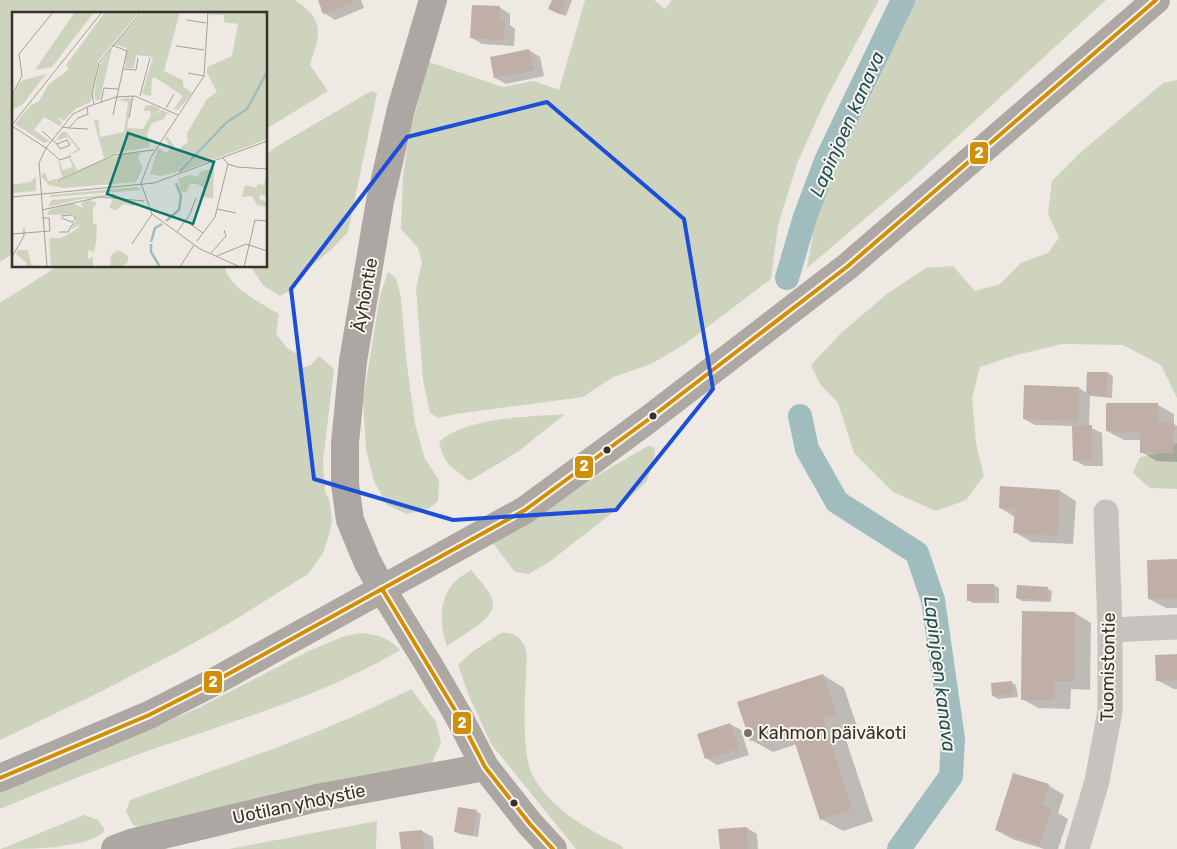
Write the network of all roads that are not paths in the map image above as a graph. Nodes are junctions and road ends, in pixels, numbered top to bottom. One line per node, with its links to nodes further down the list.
1 (433, 0): 4 (main road, Äyhöntie)
2 (1156, 0): 4 (highway)
3 (1106, 512): 6 (street, Tuomistontie)
4 (382, 589): 7 (main road, Äyhöntie); 8 (highway)
5 (1177, 627): 6 (street)
6 (1110, 630): 9 (street, Tuomistontie)
7 (485, 767): 10 (main road, Uotilan yhdystie); 11 (main road, Äyhöntie)
8 (0, 778)
9 (1083, 848)
10 (115, 849)
11 (553, 849)

